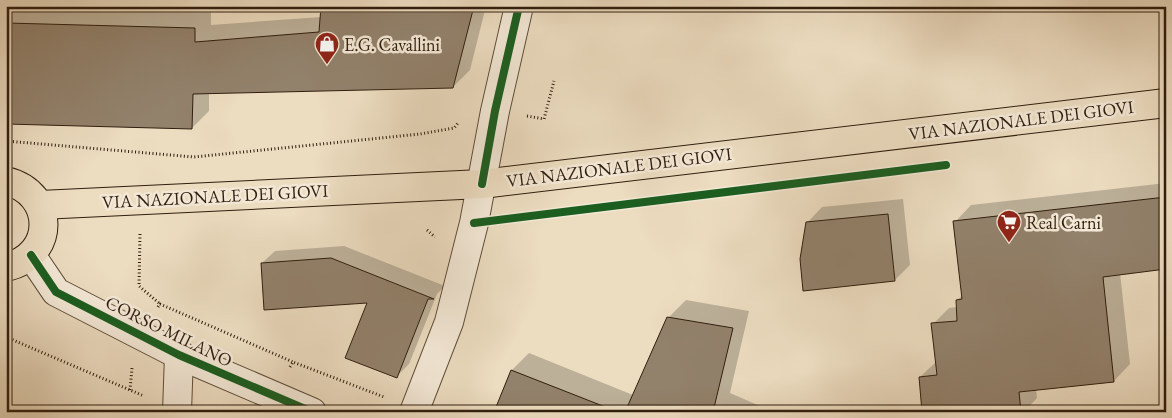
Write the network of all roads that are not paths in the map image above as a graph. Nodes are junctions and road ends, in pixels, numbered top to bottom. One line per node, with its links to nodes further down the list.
1 (519, 6): 4 (street)
2 (1166, 102): 4 (main road, VIA NAZIONALE DEI GIOVI)
3 (6, 181): 5 (main road)
4 (482, 184): 5 (main road, VIA NAZIONALE DEI GIOVI); 11 (street)
5 (40, 206): 6 (main road)
6 (31, 255): 7 (main road); 8 (street, CORSO MILANO)
7 (6, 267)
8 (179, 355): 9 (street); 10 (street, CORSO MILANO)
9 (177, 412)
10 (312, 412)
11 (414, 412)

